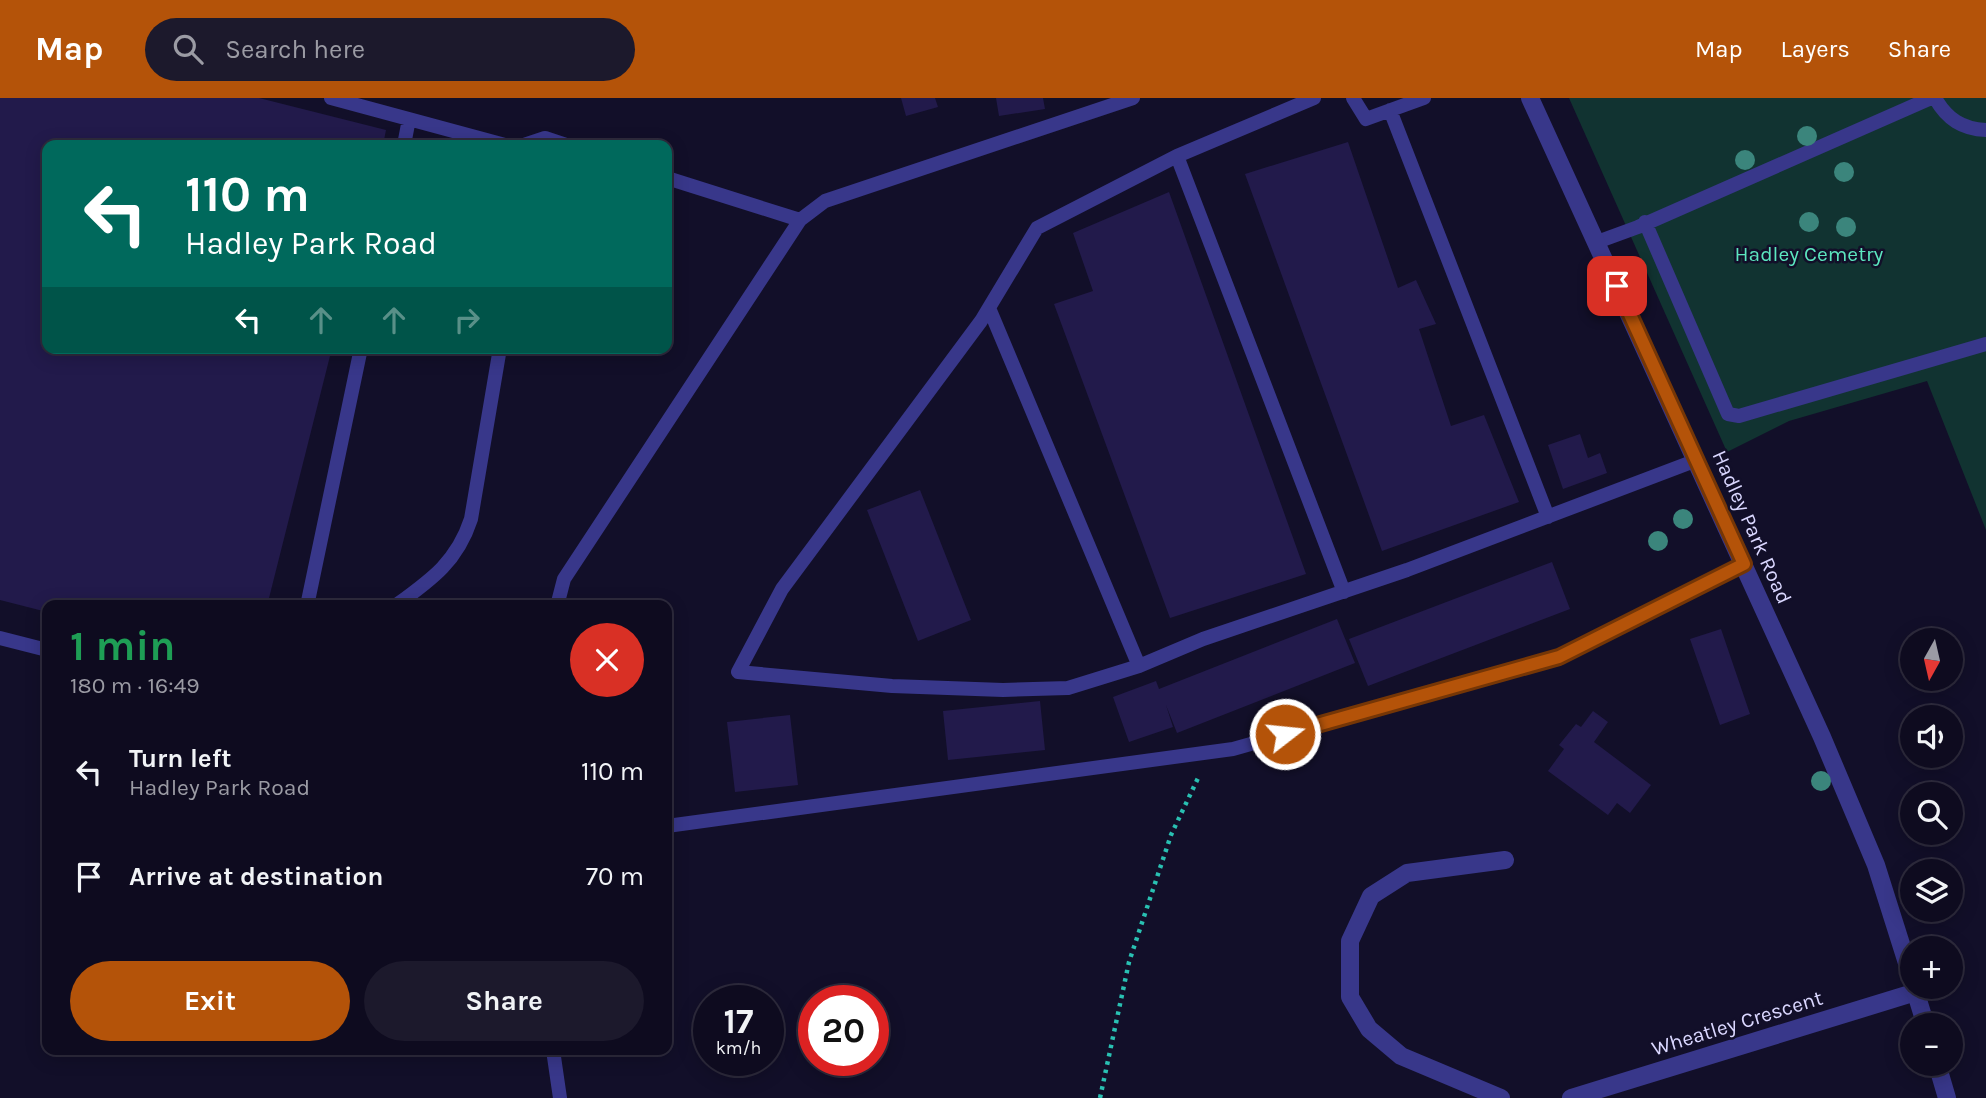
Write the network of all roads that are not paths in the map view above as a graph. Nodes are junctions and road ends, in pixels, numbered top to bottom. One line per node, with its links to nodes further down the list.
1 (331, 98): 9 (lane)
2 (1133, 98): 15 (lane)
3 (1314, 98): 13 (lane)
4 (1353, 98): 8 (lane)
5 (1424, 98): 8 (lane)
6 (1530, 98): 17 (street, Hadley Park Road)
7 (1933, 98): 10 (lane); 16 (lane)
8 (1390, 110): 23 (lane)
9 (409, 119): 11 (lane); 12 (lane)
10 (1986, 130)
11 (405, 140)
12 (487, 140)
13 (1177, 156): 18 (lane); 25 (lane)
14 (672, 180): 15 (lane)
15 (800, 220): 28 (lane)
16 (1645, 222): 17 (lane); 19 (lane)
17 (1597, 242): 22 (street, Hadley Park Road)
18 (989, 308): 31 (lane); 31 (lane)
19 (1986, 344)
20 (360, 354): 26 (lane)
21 (499, 354): 27 (lane)
22 (1697, 460): 23 (lane); 24 (street, Hadley Park Road)
23 (1548, 517): 25 (lane)
24 (1744, 564): 32 (lane); 34 (street, Hadley Park Road)
25 (1344, 592): 31 (lane)
26 (308, 600)
27 (404, 600)
28 (559, 600)
29 (0, 638): 30 (lane)
30 (42, 649)
31 (1139, 666)
32 (672, 825)
33 (1505, 860): 39 (street)
34 (1900, 942)
35 (1900, 992): 40 (street, Wheatley Crescent)
36 (554, 1055): 38 (lane)
37 (1941, 1076): 41 (street)
38 (560, 1098)
39 (1501, 1098)
40 (1571, 1098)
41 (1947, 1098)

